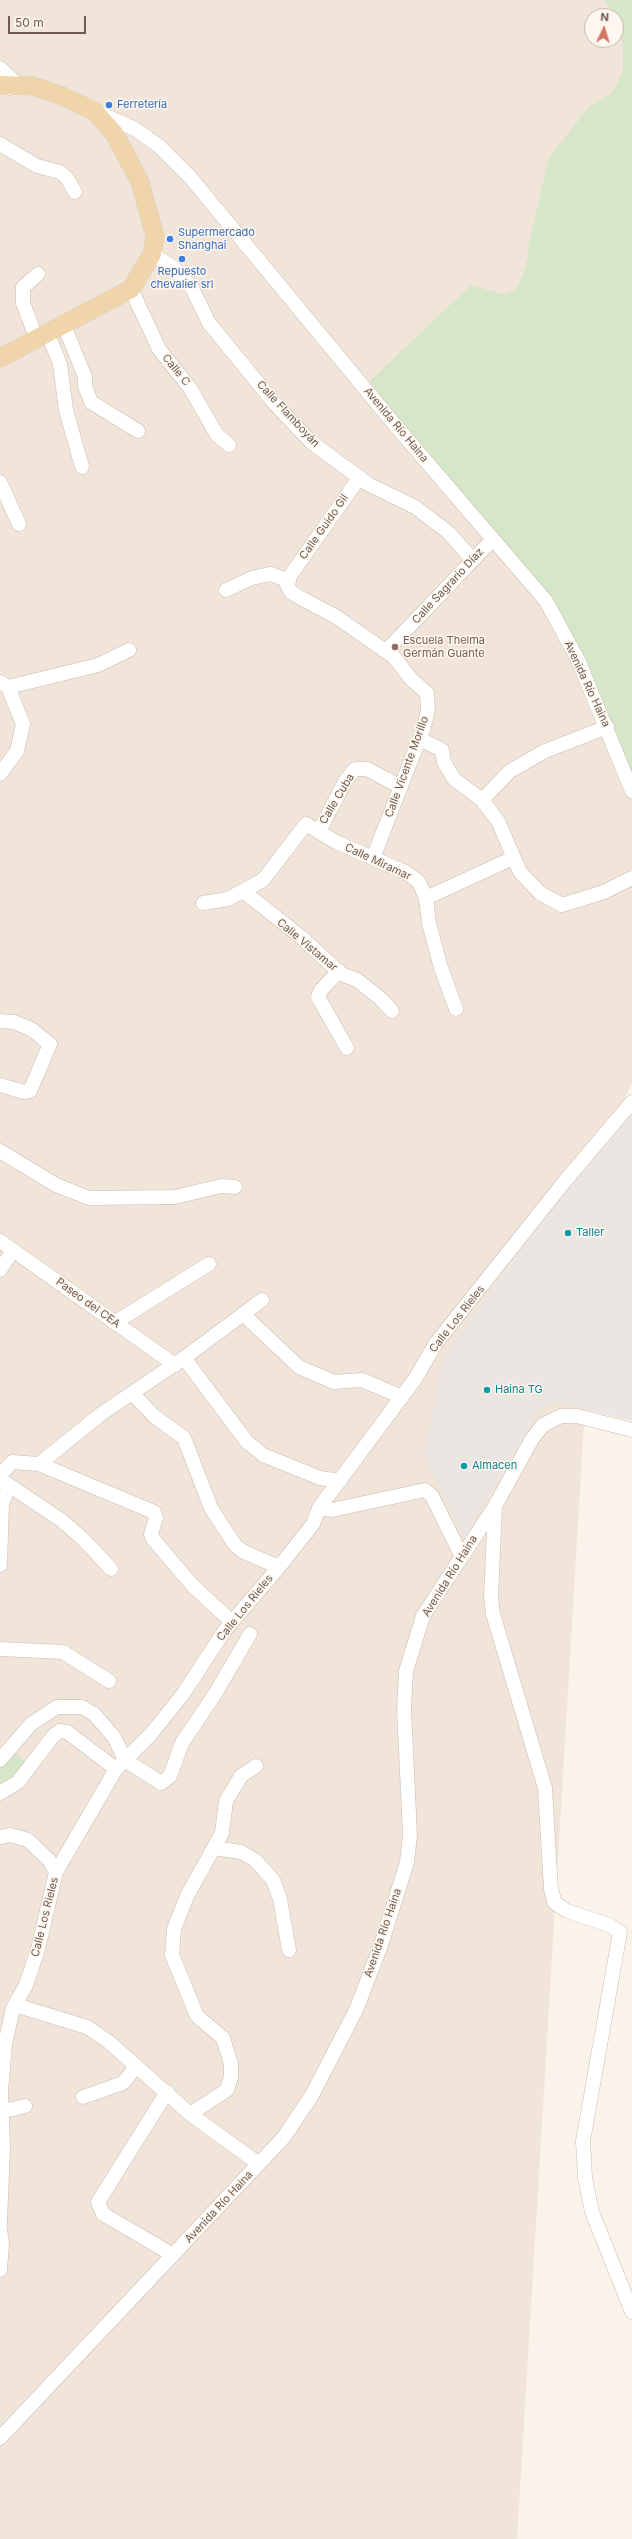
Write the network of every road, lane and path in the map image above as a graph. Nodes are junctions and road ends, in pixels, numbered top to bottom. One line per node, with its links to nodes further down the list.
1 (0, 68): 2 (street)
2 (9, 85): 3 (street); 4 (main road)
3 (0, 93)
4 (94, 111): 7 (main road); 19 (street, Avenida Río Haina)
5 (0, 144): 6 (street)
6 (75, 192)
7 (152, 254): 9 (main road); 16 (street, Calle Flamboyán)
8 (38, 274): 11 (street)
9 (131, 290): 10 (main road); 14 (street, Calle C)
10 (64, 325): 11 (main road); 13 (street)
11 (43, 337): 12 (main road); 15 (street)
12 (0, 358)
13 (138, 431)
14 (229, 445)
15 (82, 468)
16 (359, 478): 20 (street, Calle Flamboyán); 21 (street, Calle Guido Gil)
17 (0, 482): 18 (street)
18 (19, 524)
19 (493, 539): 20 (street, Calle Sagrario Díaz); 26 (street, Avenida Río Haina)
20 (472, 559): 24 (street, Calle Sagrario Díaz)
21 (289, 579): 22 (street); 24 (street, Calle Vicente Morillo)
22 (226, 590)
23 (129, 650): 25 (street)
24 (386, 650): 27 (street, Calle Vicente Morillo)
25 (4, 685): 28 (street)
26 (607, 727): 30 (street, Avenida Río Haina); 31 (street)
27 (420, 738): 29 (street, Calle Vicente Morillo); 31 (street)
28 (0, 774)
29 (401, 787): 33 (street, Calle Cuba); 34 (street, Calle Vicente Morillo)
30 (632, 791)
31 (482, 800): 35 (street)
32 (306, 824): 33 (street, Calle Miramar); 37 (street, Calle Cuba)
33 (318, 831): 34 (street, Calle Miramar)
34 (373, 858): 38 (street, Calle Miramar)
35 (513, 858): 36 (street); 38 (street)
36 (632, 878)
37 (243, 891): 39 (street, Calle Cuba); 40 (street, Calle Vistamar)
38 (426, 898): 41 (street, Calle Miramar)
39 (203, 903)
40 (339, 972): 42 (street, Calle Vistamar); 44 (street)
41 (456, 1009)
42 (392, 1011)
43 (0, 1021): 45 (street)
44 (348, 1048)
45 (0, 1085)
46 (632, 1102): 58 (street, Calle Los Rieles)
47 (0, 1151): 48 (street)
48 (235, 1187)
49 (0, 1241): 50 (street, Paseo del CEA)
50 (13, 1250): 52 (street); 55 (street, Paseo del CEA)
51 (210, 1264): 55 (street)
52 (0, 1270)
53 (262, 1300): 54 (street)
54 (244, 1314): 56 (street); 58 (street)
55 (114, 1323): 56 (street, Paseo del CEA)
56 (180, 1361): 57 (street); 62 (street, Paseo del CEA)
57 (132, 1393): 60 (street); 68 (street)
58 (402, 1397): 62 (street, Calle Los Rieles)
59 (632, 1430): 64 (street, Avenida Río Haina)
60 (38, 1464): 61 (street); 70 (street)
61 (0, 1475)
62 (340, 1481): 65 (street, Calle Los Rieles)
63 (5, 1482): 67 (street); 69 (street)
64 (495, 1506): 66 (street, Avenida Río Haina); 97 (street)
65 (319, 1508): 66 (street); 68 (street, Calle Los Rieles)
66 (461, 1556): 92 (street, Avenida Río Haina)
67 (0, 1565)
68 (279, 1567): 70 (street, Calle Los Rieles)
69 (111, 1569)
70 (232, 1622): 75 (street, Calle Los Rieles)
71 (250, 1634): 75 (street)
72 (0, 1649): 73 (street)
73 (109, 1681)
74 (0, 1760): 75 (street)
75 (121, 1765): 77 (street); 80 (street, Calle Los Rieles)
76 (256, 1766): 79 (street)
77 (0, 1793)
78 (0, 1837): 80 (street)
79 (214, 1848): 81 (street); 91 (street)
80 (56, 1872): 82 (street, Calle Los Rieles)
81 (289, 1950)
82 (29, 1976): 83 (street, Calle Los Rieles); 84 (street)
83 (15, 2005): 84 (street); 86 (street, Calle Los Rieles)
84 (37, 2011): 85 (street)
85 (135, 2068): 87 (street); 88 (street)
86 (0, 2092): 90 (street, Calle Los Rieles)
87 (167, 2092): 91 (street); 95 (street)
88 (83, 2097)
89 (25, 2106): 90 (street)
90 (0, 2112): 93 (street, Calle Los Rieles)
91 (190, 2114): 92 (street)
92 (259, 2164): 95 (street, Avenida Río Haina)
93 (0, 2223)
94 (0, 2229): 96 (street)
95 (173, 2255): 98 (street, Avenida Río Haina)
96 (0, 2270)
97 (632, 2312)
98 (0, 2438)

